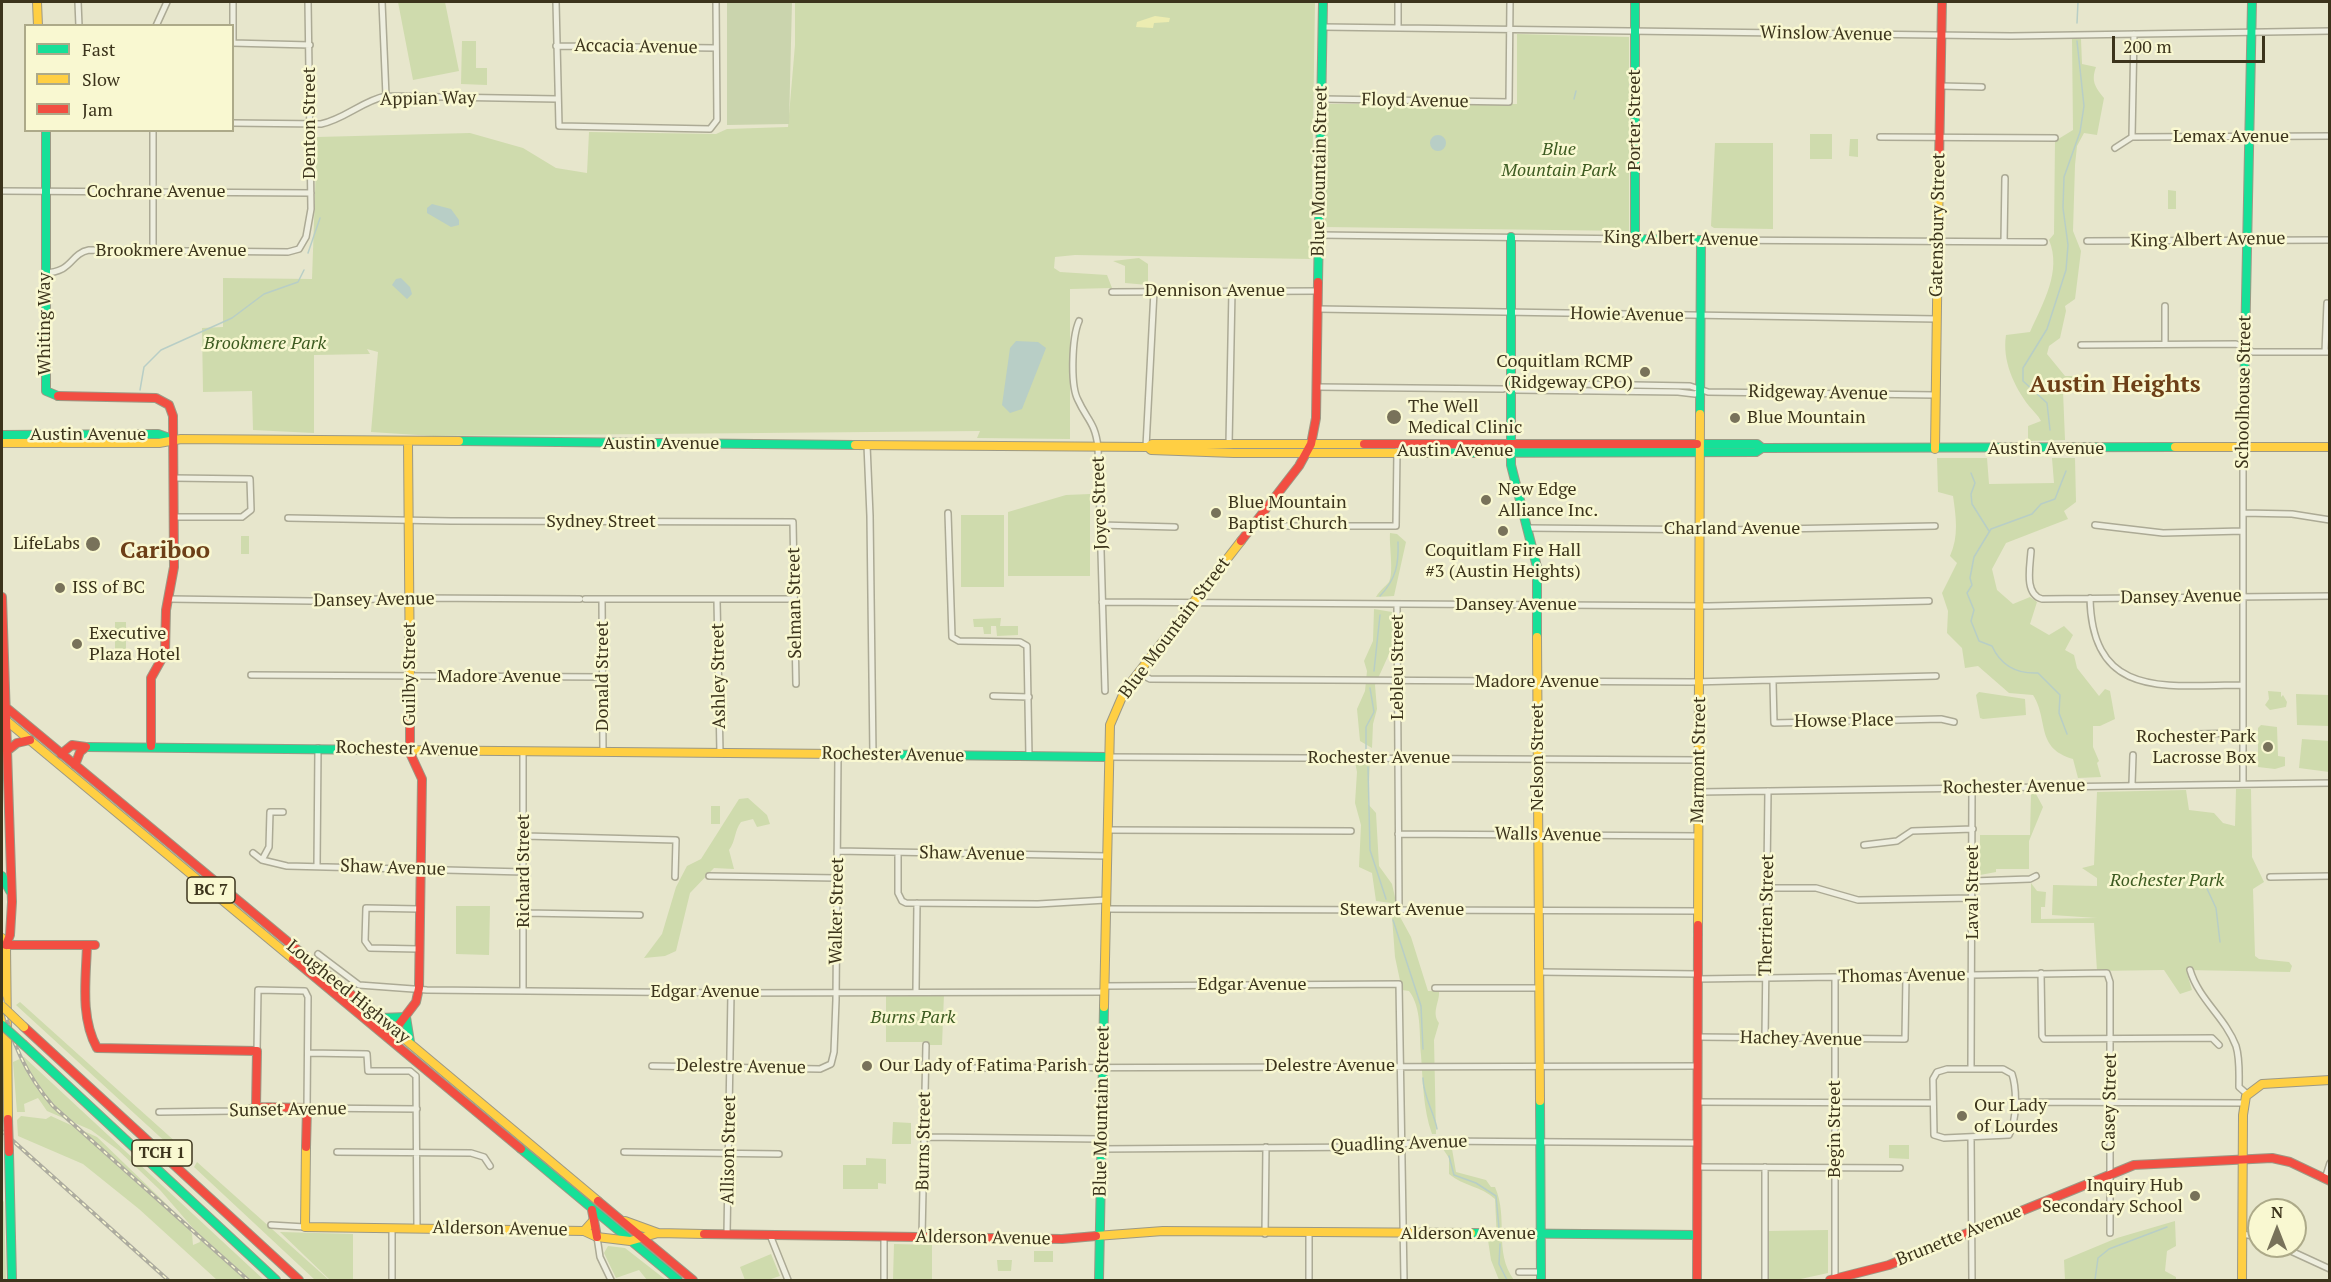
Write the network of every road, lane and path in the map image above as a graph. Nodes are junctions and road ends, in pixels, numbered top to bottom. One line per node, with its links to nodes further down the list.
1 (37, 2): 15 (main road)
2 (78, 2): 16 (street)
3 (167, 2): 17 (street)
4 (233, 2): 18 (street)
5 (308, 2): 28 (street, Denton Street)
6 (382, 2): 33 (street)
7 (556, 2): 29 (street)
8 (716, 2): 30 (street)
9 (1323, 2): 19 (main road, Blue Mountain Street)
10 (1398, 2): 20 (street)
11 (1510, 2): 21 (street)
12 (1635, 2): 22 (main road, Porter Street)
13 (1942, 2): 25 (main road, Gatensbury Street)
14 (2252, 2): 24 (main road, Schoolhouse Street)
15 (38, 24)
16 (79, 24)
17 (160, 24)
18 (233, 24)
19 (1323, 27): 20 (street, Winslow Avenue); 35 (main road, Blue Mountain Street)
20 (1398, 28): 21 (street, Winslow Avenue)
21 (1510, 30): 22 (street, Winslow Avenue); 35 (street, Floyd Avenue)
22 (1635, 31): 25 (street, Winslow Avenue); 54 (main road, Porter Street)
23 (2330, 31): 24 (street, Winslow Avenue)
24 (2252, 32): 26 (street, Winslow Avenue); 40 (main road, Schoolhouse Street)
25 (1941, 34): 26 (street, Winslow Avenue); 31 (main road, Gatensbury Street)
26 (2134, 34): 43 (street)
27 (234, 43): 28 (street)
28 (310, 45): 37 (street, Denton Street)
29 (556, 46): 30 (street, Accacia Avenue); 34 (street)
30 (716, 48): 34 (street)
31 (1941, 86): 32 (street); 44 (main road, Gatensbury Street)
32 (1982, 87)
33 (386, 96): 34 (street, Appian Way); 37 (street, Appian Way)
34 (557, 99)
35 (1322, 99): 52 (main road, Blue Mountain Street)
36 (234, 123): 37 (street, Appian Way)
37 (311, 124): 51 (street, Denton Street)
38 (46, 132): 49 (main road, Whiting Way)
39 (153, 132): 50 (street)
40 (2249, 136): 41 (street, Lemax Avenue); 43 (street, Lemax Avenue); 56 (main road, Schoolhouse Street)
41 (2330, 136)
42 (1880, 137): 44 (street)
43 (2132, 137): 46 (street)
44 (1940, 138): 45 (street); 61 (main road, Gatensbury Street)
45 (2055, 138)
46 (2115, 148)
47 (2005, 178): 59 (street)
48 (2, 191): 49 (street, Cochrane Avenue)
49 (45, 192): 50 (street, Cochrane Avenue); 64 (main road, Whiting Way)
50 (154, 192): 51 (street, Cochrane Avenue); 63 (street)
51 (311, 193): 62 (street, Denton Street)
52 (1319, 235): 53 (street, King Albert Avenue); 67 (main road, Blue Mountain Street)
53 (1511, 237): 54 (street, King Albert Avenue); 72 (main road, Nelson Street)
54 (1635, 239): 55 (main road, King Albert Avenue)
55 (1701, 240): 61 (street, King Albert Avenue); 73 (main road, Marmont Street)
56 (2247, 240): 57 (street, King Albert Avenue); 58 (street, King Albert Avenue); 78 (main road, Schoolhouse Street)
57 (2330, 240)
58 (2087, 241)
59 (2004, 242): 60 (street, King Albert Avenue); 61 (street, King Albert Avenue)
60 (2044, 242)
61 (1938, 243): 74 (main road, Gatensbury Street)
62 (303, 244): 63 (street, Brookmere Avenue)
63 (153, 249): 64 (street, Brookmere Avenue)
64 (44, 273): 86 (main road, Whiting Way)
65 (1232, 290): 66 (street, Dennison Avenue); 67 (street, Dennison Avenue); 89 (street)
66 (1154, 291): 68 (street, Dennison Avenue); 92 (street)
67 (1318, 291): 71 (main road, Blue Mountain Street)
68 (1112, 292)
69 (2327, 303): 79 (street)
70 (2165, 306): 76 (street)
71 (1318, 309): 72 (street, Howie Avenue); 80 (main road, Blue Mountain Street)
72 (1511, 313): 73 (street, Howie Avenue); 81 (main road, Nelson Street)
73 (1701, 316): 74 (street, Howie Avenue); 82 (main road, Marmont Street)
74 (1937, 319): 83 (main road, Gatensbury Street)
75 (1078, 321): 91 (street, Joyce Street)
76 (2164, 344): 77 (street); 78 (street)
77 (2081, 345)
78 (2244, 348): 79 (street); 95 (main road, Schoolhouse Street)
79 (2327, 352)
80 (1317, 387): 81 (street, Ridgeway Avenue); 97 (main road, Blue Mountain Street)
81 (1512, 387): 82 (street, Ridgeway Avenue); 98 (main road, Nelson Street)
82 (1701, 391): 83 (street, Ridgeway Avenue); 94 (main road, Marmont Street)
83 (1935, 395): 99 (main road, Gatensbury Street)
84 (2, 435): 85 (main road, Austin Avenue)
85 (73, 439): 86 (main road, Austin Avenue); 88 (main road, Austin Avenue)
86 (174, 439): 87 (main road, Austin Avenue); 100 (main road)
87 (408, 442): 90 (main road, Austin Avenue); 105 (main road, Guilby Street)
88 (2, 443)
89 (1229, 444): 92 (main road, Austin Avenue); 97 (main road, Austin Avenue)
90 (867, 445): 91 (main road, Austin Avenue); 163 (street)
91 (1098, 447): 92 (main road, Austin Avenue); 109 (street, Joyce Street)
92 (1147, 447): 97 (main road, Austin Avenue)
93 (1400, 447): 97 (main road, Austin Avenue); 98 (main road, Austin Avenue); 107 (street)
94 (1702, 447): 98 (main road, Austin Avenue); 99 (main road, Austin Avenue); 114 (main road, Marmont Street)
95 (2243, 447): 96 (main road, Austin Avenue); 99 (main road, Austin Avenue); 102 (street, Schoolhouse Street)
96 (2330, 447)
97 (1310, 448): 107 (main road, Blue Mountain Street)
98 (1511, 448): 113 (main road, Nelson Street)
99 (1935, 450)
100 (173, 478): 103 (main road); 103 (street)
101 (948, 513): 146 (street)
102 (2243, 513): 106 (street); 115 (street, Schoolhouse Street)
103 (173, 517): 122 (main road)
104 (288, 518): 105 (street, Sydney Street)
105 (408, 519): 108 (street, Sydney Street); 120 (main road, Guilby Street)
106 (2330, 520)
107 (1257, 521): 128 (main road, Blue Mountain Street)
108 (793, 522): 124 (street, Selman Street)
109 (1100, 525): 112 (street); 127 (street, Joyce Street)
110 (2095, 525): 115 (street)
111 (1935, 526): 114 (street, Charland Avenue)
112 (1175, 527)
113 (1528, 528): 114 (street, Charland Avenue); 130 (main road, Nelson Street)
114 (1701, 530): 131 (main road, Marmont Street)
115 (2243, 531): 117 (street, Schoolhouse Street)
116 (2031, 551): 121 (street, Dansey Avenue)
117 (2243, 596): 118 (street, Dansey Avenue); 121 (street, Dansey Avenue); 143 (street, Schoolhouse Street)
118 (2330, 596)
119 (2, 597): 132 (main road)
120 (409, 598): 122 (street, Dansey Avenue); 123 (street, Dansey Avenue); 136 (main road, Guilby Street)
121 (2090, 598): 143 (street)
122 (169, 599): 153 (main road)
123 (602, 599): 125 (street, Dansey Avenue); 137 (street, Donald Street)
124 (794, 599): 125 (street, Dansey Avenue); 142 (street, Selman Street)
125 (717, 600): 160 (street, Ashley Street)
126 (1929, 601): 131 (street, Dansey Avenue)
127 (1102, 602): 128 (street, Dansey Avenue); 144 (street, Joyce Street)
128 (1193, 602): 129 (street, Dansey Avenue); 133 (main road, Blue Mountain Street)
129 (1397, 604): 130 (street, Dansey Avenue); 138 (street, Lebleu Street)
130 (1537, 605): 131 (street, Dansey Avenue); 139 (main road, Nelson Street)
131 (1700, 606): 140 (main road, Marmont Street)
132 (3, 641): 147 (main road)
133 (1139, 673): 138 (street, Madore Avenue); 166 (main road, Blue Mountain Street)
134 (251, 675): 136 (street, Madore Avenue)
135 (1936, 676): 141 (street, Madore Avenue)
136 (411, 677): 137 (street, Madore Avenue); 156 (main road, Guilby Street)
137 (603, 677): 159 (street, Donald Street)
138 (1397, 681): 139 (street, Madore Avenue); 167 (street, Lebleu Street)
139 (1538, 682): 140 (street, Madore Avenue); 168 (main road, Nelson Street)
140 (1700, 682): 141 (street, Madore Avenue); 169 (main road, Marmont Street)
141 (1773, 682): 149 (street, Howse Place)
142 (796, 684)
143 (2243, 685): 151 (street, Schoolhouse Street)
144 (1105, 691)
145 (993, 696): 146 (street)
146 (1029, 697): 165 (street)
147 (4, 706): 148 (main road); 161 (main road, Lougheed Highway / BC 7)
148 (4, 720): 152 (main road, Lougheed Highway / BC 7); 158 (main road)
149 (1954, 722)
150 (2196, 734): 151 (street)
151 (2243, 734): 171 (street, Schoolhouse Street)
152 (30, 740): 158 (main road); 240 (main road, Lougheed Highway / BC 7)
153 (151, 746): 154 (main road, Rochester Avenue); 155 (main road, Rochester Avenue)
154 (86, 747): 161 (main road, Rochester Avenue); 170 (main road)
155 (318, 748): 156 (main road, Rochester Avenue); 192 (street)
156 (410, 749): 157 (main road, Rochester Avenue); 193 (main road, Guilby Street)
157 (523, 751): 159 (main road, Rochester Avenue); 184 (street, Richard Street)
158 (7, 752): 178 (main road)
159 (603, 752): 160 (main road, Rochester Avenue)
160 (720, 753): 162 (main road, Rochester Avenue)
161 (61, 754): 170 (main road, Lougheed Highway / BC 7)
162 (838, 755): 163 (main road, Rochester Avenue); 187 (street, Walker Street)
163 (873, 755): 165 (main road, Rochester Avenue)
164 (2133, 755): 173 (street)
165 (1029, 757): 166 (main road, Rochester Avenue)
166 (1107, 757): 167 (street, Rochester Avenue); 179 (main road, Blue Mountain Street)
167 (1398, 758): 168 (street, Rochester Avenue); 182 (street, Lebleu Street)
168 (1538, 759): 169 (street, Rochester Avenue); 183 (main road, Nelson Street)
169 (1700, 760): 176 (main road, Marmont Street)
170 (75, 765): 237 (main road, Lougheed Highway / BC 7)
171 (2243, 782): 172 (street, Rochester Avenue); 173 (street, Rochester Avenue)
172 (2330, 783)
173 (2132, 784): 174 (street, Rochester Avenue)
174 (1972, 787): 175 (street, Rochester Avenue); 180 (street, Laval Street)
175 (1768, 791): 176 (street, Rochester Avenue); 203 (street, Therrien Street)
176 (1699, 792): 185 (main road, Marmont Street)
177 (284, 812): 191 (street)
178 (5, 816): 204 (main road)
179 (1107, 830): 181 (street); 190 (main road, Blue Mountain Street)
180 (1973, 830): 186 (street); 202 (street, Laval Street)
181 (1350, 831)
182 (1398, 834): 183 (street, Walls Avenue); 210 (street, Lebleu Street)
183 (1538, 835): 185 (street, Walls Avenue); 211 (main road, Nelson Street)
184 (525, 836): 194 (street, Richard Street); 199 (street)
185 (1698, 836): 212 (main road, Marmont Street)
186 (1864, 845)
187 (837, 851): 189 (street, Shaw Avenue); 201 (street, Walker Street)
188 (252, 853): 191 (street, Shaw Avenue)
189 (898, 853): 190 (street, Shaw Avenue); 207 (street, Stewart Avenue)
190 (1107, 856): 208 (main road, Blue Mountain Street)
191 (262, 860): 192 (street, Shaw Avenue)
192 (317, 866): 193 (street, Shaw Avenue)
193 (420, 868): 194 (street, Shaw Avenue); 209 (main road, Guilby Street)
194 (524, 872): 213 (street, Richard Street)
195 (2, 876): 204 (main road)
196 (709, 876): 201 (street)
197 (2036, 876): 202 (street)
198 (2330, 876): 200 (street)
199 (675, 877)
200 (2270, 877)
201 (837, 878): 233 (street, Walker Street)
202 (1973, 880): 205 (street, Laval Street)
203 (1767, 888): 205 (street); 226 (street, Therrien Street)
204 (10, 889): 206 (main road); 215 (main road)
205 (1973, 898): 222 (street, Laval Street)
206 (2, 900)
207 (916, 903): 208 (street, Stewart Avenue); 232 (street)
208 (1106, 904): 210 (street, Stewart Avenue); 230 (main road, Blue Mountain Street)
209 (419, 909): 216 (main road, Guilby Street); 216 (street)
210 (1399, 910): 211 (street, Stewart Avenue)
211 (1539, 911): 212 (street, Stewart Avenue); 219 (main road, Nelson Street)
212 (1698, 911): 223 (main road, Marmont Street)
213 (524, 913): 214 (street); 231 (street, Richard Street)
214 (640, 915)
215 (4, 941): 248 (main road); 325 (main road, bridge)
216 (418, 949): 227 (main road, Guilby Street)
217 (318, 954): 227 (street, Edgar Avenue)
218 (2190, 970): 260 (street)
219 (1539, 972): 223 (street, Thomas Avenue); 229 (main road, Nelson Street)
220 (2041, 973): 221 (street, Thomas Avenue); 222 (street, Thomas Avenue); 244 (street)
221 (2107, 973): 244 (street, Casey Street)
222 (1972, 974): 224 (street, Thomas Avenue); 258 (street, Laval Street)
223 (1697, 976): 226 (street, Thomas Avenue); 241 (main road, Marmont Street)
224 (1906, 976): 225 (street, Thomas Avenue); 243 (street, Hachey Avenue)
225 (1835, 977): 226 (street, Thomas Avenue); 243 (street, Begin Street)
226 (1765, 978): 242 (street, Therrien Street)
227 (419, 988): 231 (street, Edgar Avenue); 236 (main road, Guilby Street)
228 (1435, 988): 229 (street)
229 (1539, 988): 253 (main road, Nelson Street)
230 (1104, 989): 232 (street, Edgar Avenue); 250 (street, Edgar Avenue); 255 (main road, Blue Mountain Street)
231 (523, 990): 234 (street, Edgar Avenue)
232 (916, 990): 233 (street, Edgar Avenue)
233 (836, 992): 234 (street, Edgar Avenue); 252 (street, Walker Street)
234 (731, 993): 256 (street, Allison Street)
235 (2, 1006): 327 (main road, TCH 1, bridge)
236 (406, 1017): 237 (main road); 239 (main road, Guilby Street); 245 (main road)
237 (380, 1018): 239 (main road, Lougheed Highway / BC 7)
238 (2, 1024): 326 (main road, TCH 1, bridge)
239 (395, 1030): 240 (main road, Guilby Street); 245 (main road, Lougheed Highway / BC 7)
240 (388, 1037): 293 (main road, Lougheed Highway / BC 7)
241 (1697, 1037): 242 (street, Hachey Avenue); 254 (main road, Marmont Street)
242 (1765, 1038): 243 (street, Hachey Avenue)
243 (1835, 1039): 263 (street, Begin Street)
244 (2110, 1041): 247 (street); 265 (street, Casey Street)
245 (410, 1042): 294 (main road, Lougheed Highway / BC 7)
246 (926, 1045): 271 (street, Burns Street)
247 (2219, 1045)
248 (257, 1051): 249 (street); 267 (main road)
249 (308, 1053): 268 (street); 269 (street)
250 (1399, 1065): 253 (street, Delestre Avenue); 255 (street, Delestre Avenue); 276 (street)
251 (652, 1066): 256 (street, Delestre Avenue)
252 (830, 1066): 256 (street, Delestre Avenue)
253 (1540, 1066): 254 (street, Delestre Avenue); 274 (main road, Nelson Street)
254 (1697, 1066): 261 (main road, Marmont Street)
255 (1102, 1067): 257 (street, Delestre Avenue); 273 (main road, Blue Mountain Street)
256 (731, 1068): 282 (street, Allison Street)
257 (963, 1068)
258 (1971, 1068): 262 (street); 264 (street)
259 (2330, 1080): 260 (main road)
260 (2247, 1094): 266 (main road)
261 (1697, 1102): 263 (street); 275 (main road, Marmont Street)
262 (2014, 1102): 265 (street); 272 (street)
263 (1835, 1103): 264 (street); 289 (street, Begin Street)
264 (1933, 1103): 272 (street)
265 (2110, 1103): 266 (street); 291 (street, Casey Street)
266 (2244, 1103): 284 (main road)
267 (256, 1107): 268 (main road, Sunset Avenue); 270 (street, Sunset Avenue)
268 (307, 1108): 269 (street, Sunset Avenue); 297 (main road)
269 (417, 1109): 280 (street)
270 (159, 1112)
271 (924, 1137): 273 (street); 317 (street, Burns Street)
272 (1971, 1137): 301 (street)
273 (1101, 1139): 278 (main road, Blue Mountain Street)
274 (1540, 1142): 275 (street, Quadling Avenue); 276 (street, Quadling Avenue); 307 (main road, Nelson Street)
275 (1697, 1143): 287 (main road, Marmont Street)
276 (1401, 1144): 277 (street, Quadling Avenue); 310 (street)
277 (1266, 1147): 278 (street, Quadling Avenue); 305 (street)
278 (1101, 1149): 314 (main road, Blue Mountain Street)
279 (337, 1152): 280 (street)
280 (416, 1152): 286 (street); 299 (street)
281 (624, 1152): 282 (street)
282 (729, 1153): 283 (street); 304 (street, Allison Street)
283 (779, 1154)
284 (2243, 1159): 291 (main road, Brunette Avenue); 292 (main road, Brunette Avenue); 308 (main road)
285 (2330, 1163): 292 (street)
286 (490, 1166)
287 (1697, 1167): 288 (street); 311 (main road, Marmont Street)
288 (1765, 1167): 289 (street); 338 (street)
289 (1835, 1167): 290 (street); 324 (street, Begin Street)
290 (1900, 1168)
291 (2109, 1175): 301 (main road, Brunette Avenue); 303 (street, Casey Street)
292 (2327, 1180)
293 (592, 1210): 295 (main road); 318 (main road, Lougheed Highway / BC 7)
294 (619, 1219): 302 (main road); 315 (main road, Lougheed Highway / BC 7)
295 (593, 1221): 300 (main road); 313 (main road)
296 (271, 1225): 297 (street, Alderson Avenue)
297 (305, 1227): 298 (main road, Alderson Avenue)
298 (392, 1228): 299 (main road, Alderson Avenue); 328 (street)
299 (417, 1228): 300 (main road, Alderson Avenue)
300 (584, 1231): 313 (main road, Alderson Avenue)
301 (1971, 1231): 324 (main road, Brunette Avenue); 339 (street)
302 (660, 1233): 304 (main road, Alderson Avenue); 315 (main road, Alderson Avenue); 319 (main road)
303 (2110, 1233)
304 (727, 1234): 309 (main road, Alderson Avenue)
305 (1265, 1234): 306 (main road, Alderson Avenue); 314 (main road, Alderson Avenue)
306 (1309, 1234): 310 (main road, Alderson Avenue); 335 (street)
307 (1541, 1234): 310 (main road, Alderson Avenue); 311 (main road, Alderson Avenue); 323 (main road, Nelson Street)
308 (2242, 1234): 312 (street); 340 (main road)
309 (770, 1235): 316 (main road, Alderson Avenue); 332 (street)
310 (1402, 1235): 336 (street)
311 (1697, 1235): 337 (main road, Marmont Street)
312 (2247, 1235)
313 (597, 1236): 318 (main road, Alderson Avenue); 329 (street)
314 (1100, 1236): 317 (main road, Alderson Avenue); 334 (main road, Blue Mountain Street)
315 (640, 1237): 318 (main road, Alderson Avenue); 319 (main road, Lougheed Highway / BC 7)
316 (884, 1237): 317 (main road, Alderson Avenue); 333 (street)
317 (922, 1237)
318 (630, 1241): 330 (main road, Lougheed Highway / BC 7)
319 (658, 1252): 331 (main road, Lougheed Highway / BC 7)
320 (2306, 1258): 321 (street)
321 (2330, 1269)
322 (1519, 1272): 323 (street)
323 (1541, 1276)
324 (1833, 1280)
325 (12, 1281)
326 (276, 1281)
327 (299, 1281)
328 (392, 1281)
329 (611, 1281)
330 (678, 1281)
331 (693, 1281)
332 (788, 1281)
333 (884, 1281)
334 (1099, 1281)
335 (1309, 1281)
336 (1404, 1281)
337 (1697, 1281)
338 (1765, 1281)
339 (1971, 1281)
340 (2242, 1281)

